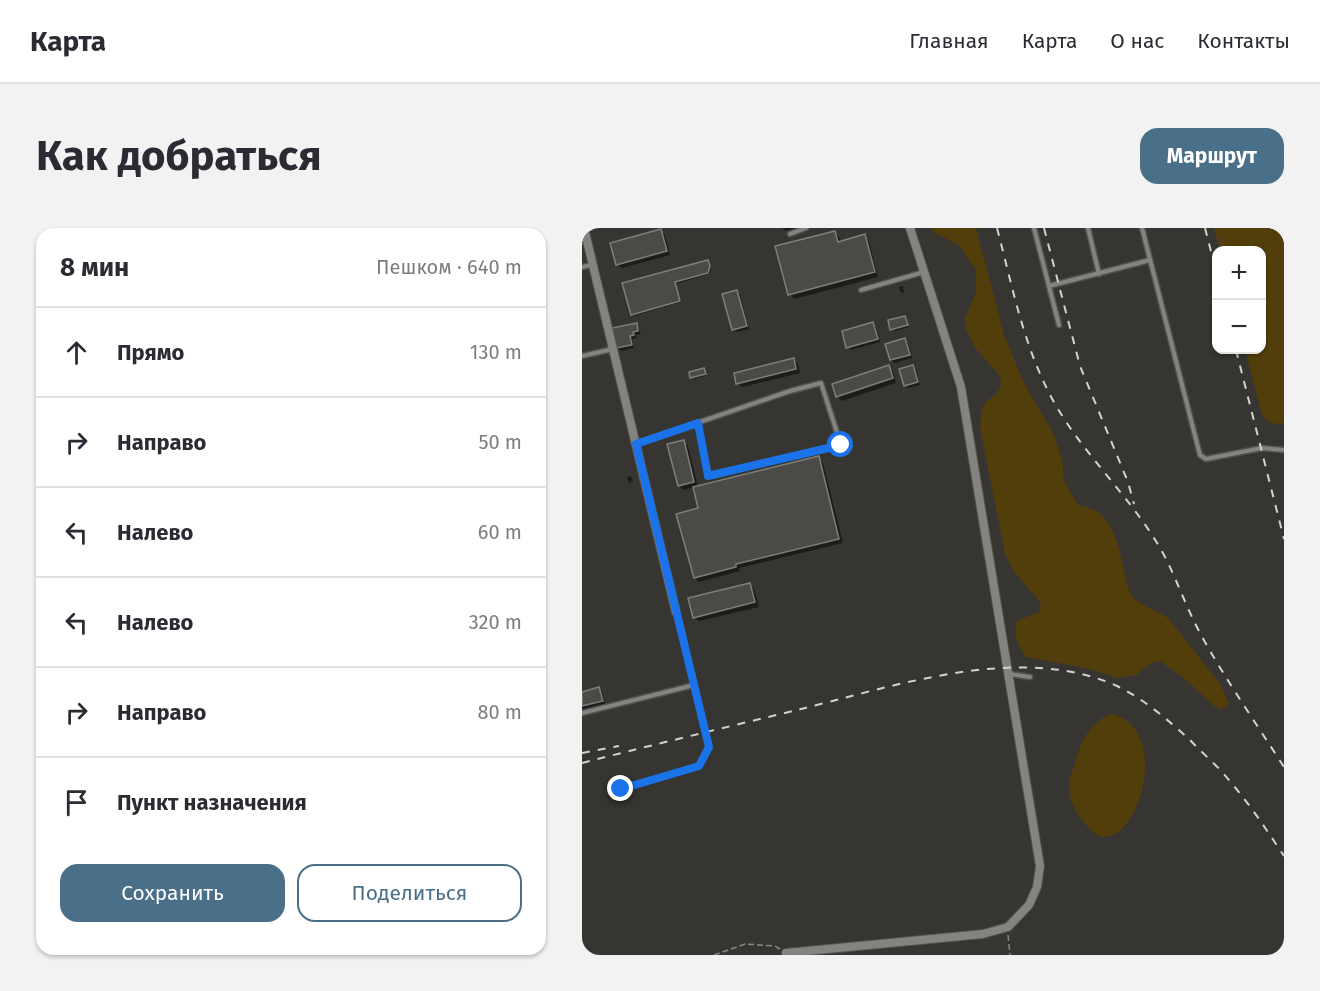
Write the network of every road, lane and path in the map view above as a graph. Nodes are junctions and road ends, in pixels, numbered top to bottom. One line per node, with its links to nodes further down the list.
1 (584, 228): 9 (street)
2 (806, 228): 7 (lane)
3 (910, 228): 11 (street)
4 (1034, 228): 13 (lane)
5 (1088, 228): 12 (lane)
6 (1142, 228): 8 (lane)
7 (790, 234)
8 (1150, 261): 12 (lane); 20 (lane)
9 (592, 265): 10 (lane); 16 (street)
10 (582, 267)
11 (924, 272): 14 (lane); 22 (street)
12 (1099, 274): 13 (lane)
13 (1049, 286): 15 (lane)
14 (861, 290)
15 (1059, 324)
16 (613, 349): 17 (lane); 19 (street)
17 (582, 356)
18 (698, 423): 18 (lane); 19 (lane)
19 (636, 444): 21 (street)
20 (1284, 450)
21 (676, 612): 24 (lane)
22 (1008, 673): 23 (lane); 27 (street)
23 (1030, 676)
24 (694, 685): 25 (lane); 26 (lane)
25 (582, 713)
26 (621, 789)
27 (1008, 927): 28 (street); 30 (path)
28 (786, 953): 29 (path)
29 (714, 955)
30 (1010, 955)

